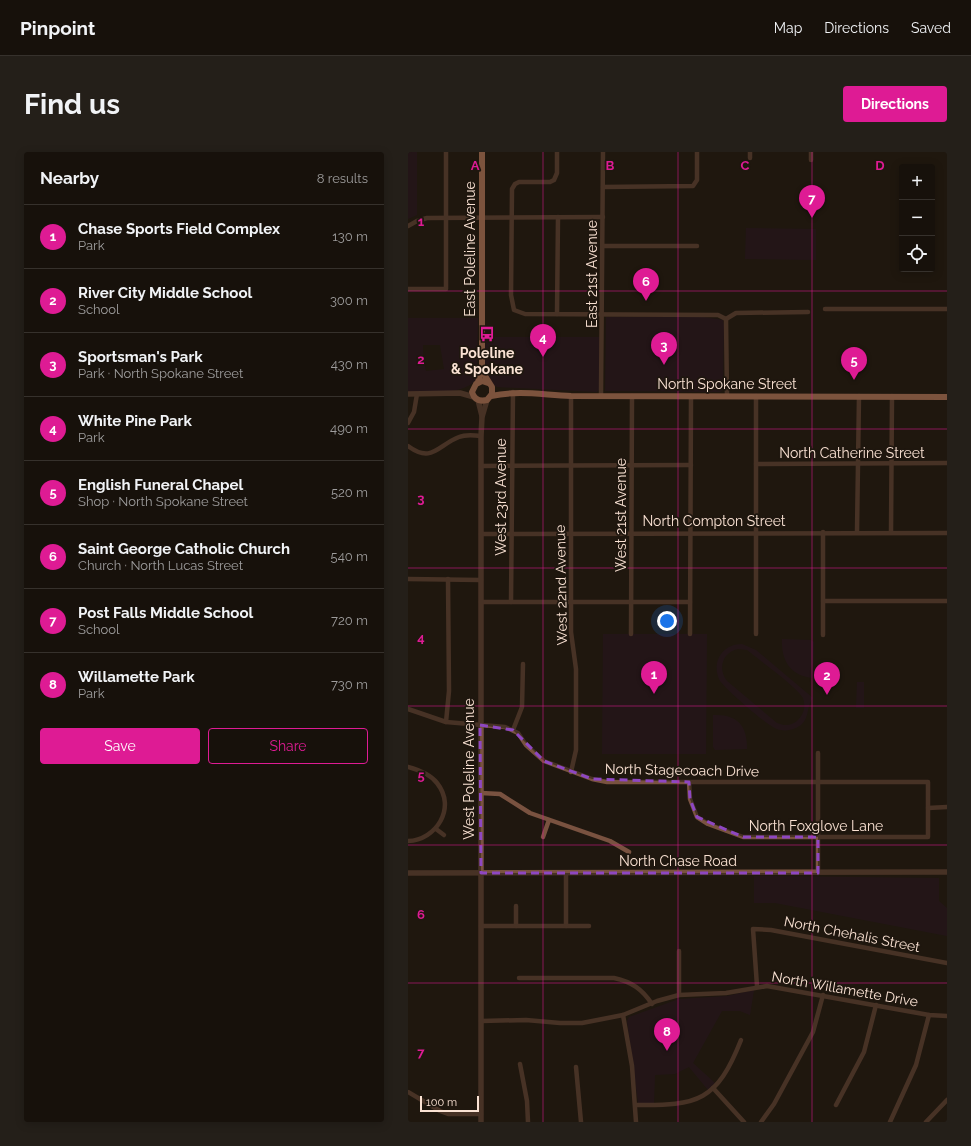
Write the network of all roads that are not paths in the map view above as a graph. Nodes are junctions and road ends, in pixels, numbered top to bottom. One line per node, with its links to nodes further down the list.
1 (446, 152): 13 (street)
2 (482, 152): 14 (main road, East Poleline Avenue)
3 (557, 152): 15 (street)
4 (603, 152): 10 (street, East 21st Avenue)
5 (697, 152): 10 (street)
6 (750, 152): 8 (street)
7 (811, 152): 9 (street)
8 (750, 158)
9 (811, 160)
10 (603, 187): 12 (street, East 21st Avenue)
11 (558, 217): 12 (street); 15 (street); 23 (street)
12 (604, 217): 17 (street, East 21st Avenue)
13 (446, 218): 14 (street); 16 (street); 19 (street)
14 (482, 218): 15 (street); 26 (main road, East Poleline Avenue)
15 (512, 218): 23 (street)
16 (408, 226)
17 (604, 246): 18 (street); 24 (street, East 21st Avenue)
18 (697, 246)
19 (408, 289)
20 (825, 309): 21 (street)
21 (947, 309)
22 (808, 312): 25 (street)
23 (557, 314): 24 (street)
24 (602, 314): 25 (street); 34 (street, East 21st Avenue)
25 (726, 318): 37 (street)
26 (482, 370): 27 (main road, East Poleline Avenue); 28 (main road, East Poleline Avenue)
27 (476, 384): 28 (main road, North Spokane Street); 30 (street); 42 (main road, East Poleline Avenue)
28 (490, 385): 29 (main road, North Spokane Street); 43 (main road)
29 (510, 392): 33 (main road, North Spokane Street); 43 (main road, North Spokane Street); 55 (street, West 23rd Avenue)
30 (460, 393): 32 (street); 42 (street)
31 (408, 394): 32 (street)
32 (417, 394): 45 (street)
33 (571, 396): 34 (main road, North Spokane Street); 56 (street, West 22nd Avenue)
34 (601, 396): 35 (main road, North Spokane Street)
35 (632, 396): 36 (main road, North Spokane Street); 50 (street, West 21st Avenue)
36 (691, 396): 37 (main road, North Spokane Street); 53 (street)
37 (727, 396): 38 (main road, North Spokane Street)
38 (756, 396): 39 (main road, North Spokane Street); 51 (street)
39 (859, 396): 40 (main road, North Spokane Street); 52 (street)
40 (892, 396): 41 (main road, North Spokane Street); 48 (street)
41 (947, 397)
42 (476, 398): 43 (main road, North Spokane Street); 44 (street, West Poleline Avenue)
43 (489, 398): 44 (street, West Poleline Avenue)
44 (482, 416): 46 (street, West Poleline Avenue)
45 (408, 423)
46 (481, 436): 47 (street); 54 (street, West Poleline Avenue)
47 (408, 446)
48 (892, 463): 49 (street, North Catherine Street); 52 (street, North Catherine Street); 60 (street)
49 (947, 463)
50 (632, 464): 53 (street); 56 (street); 62 (street, West 21st Avenue)
51 (756, 464): 52 (street, North Catherine Street); 57 (street)
52 (858, 464): 59 (street)
53 (691, 465): 63 (street)
54 (481, 466): 55 (street); 65 (street, West Poleline Avenue)
55 (512, 466): 56 (street); 66 (street, West 23rd Avenue)
56 (570, 466): 61 (street, West 22nd Avenue)
57 (756, 532): 58 (street, North Compton Street); 63 (street, North Compton Street); 79 (street)
58 (823, 532): 59 (street, North Compton Street); 70 (street)
59 (857, 532): 60 (street, North Compton Street)
60 (891, 532): 64 (street, North Compton Street)
61 (571, 533): 62 (street, North Compton Street); 66 (street, North Compton Street); 74 (street, West 22nd Avenue)
62 (632, 533): 63 (street, North Compton Street); 75 (street, West 21st Avenue)
63 (691, 533): 76 (street)
64 (947, 533)
65 (481, 534): 66 (street, North Compton Street); 69 (street, West Poleline Avenue)
66 (512, 534): 73 (street, West 23rd Avenue)
67 (408, 580): 68 (street)
68 (448, 580): 69 (street); 83 (street)
69 (481, 580): 72 (street, West Poleline Avenue)
70 (823, 601): 71 (street); 80 (street)
71 (947, 601)
72 (481, 602): 73 (street); 84 (street, West Poleline Avenue)
73 (511, 602): 74 (street)
74 (571, 602): 75 (street); 88 (street, West 22nd Avenue)
75 (631, 602): 76 (street); 77 (street, West 21st Avenue)
76 (690, 602): 78 (street)
77 (631, 634)
78 (690, 634)
79 (756, 634)
80 (823, 635)
81 (523, 664): 85 (street)
82 (408, 709): 83 (street)
83 (446, 722): 84 (street)
84 (480, 725): 85 (street); 91 (street, West Poleline Avenue)
85 (513, 730): 88 (street, North Stagecoach Drive)
86 (818, 753): 90 (street)
87 (408, 766): 95 (street)
88 (571, 772): 89 (street, North Stagecoach Drive)
89 (690, 782): 90 (street, North Stagecoach Drive); 98 (street, North Foxglove Lane)
90 (818, 783): 93 (street, North Stagecoach Drive); 98 (street)
91 (481, 793): 94 (street); 103 (street, West Poleline Avenue)
92 (947, 807): 93 (street)
93 (928, 808): 98 (street, North Foxglove Lane)
94 (549, 820): 97 (street); 100 (street)
95 (436, 829): 96 (street); 99 (street)
96 (444, 835)
97 (543, 837)
98 (818, 837): 105 (street)
99 (408, 841)
100 (629, 852)
101 (947, 872): 105 (street, North Chase Road)
102 (408, 873): 103 (street, North Chase Road)
103 (481, 873): 104 (street, North Chase Road); 107 (street, West Poleline Avenue)
104 (566, 873): 105 (street, North Chase Road); 109 (street)
105 (818, 873)
106 (516, 906): 108 (street)
107 (481, 926): 108 (street); 122 (street, West Poleline Avenue)
108 (516, 926): 109 (street)
109 (566, 926): 110 (street)
110 (589, 926)
111 (679, 951): 115 (street)
112 (947, 963): 114 (street, North Chehalis Street)
113 (518, 978): 117 (street)
114 (757, 986): 115 (street, North Willamette Drive); 116 (street, North Willamette Drive)
115 (679, 995): 117 (street, North Willamette Drive)
116 (823, 995): 118 (street, North Willamette Drive); 137 (street)
117 (652, 1004): 119 (street, North Willamette Drive)
118 (876, 1005): 120 (street, North Willamette Drive); 130 (street)
119 (623, 1015): 122 (street, North Willamette Drive); 129 (street)
120 (929, 1015): 121 (street, North Willamette Drive); 138 (street)
121 (947, 1016)
122 (481, 1021): 131 (street, West Poleline Avenue)
123 (741, 1040): 126 (street)
124 (520, 1064): 133 (street)
125 (576, 1067): 134 (street)
126 (713, 1088): 129 (street); 136 (street)
127 (408, 1092): 131 (street)
128 (947, 1100): 139 (street)
129 (636, 1105): 135 (street)
130 (836, 1105)
131 (481, 1114): 132 (street, West Poleline Avenue)
132 (481, 1122)
133 (528, 1122)
134 (581, 1122)
135 (636, 1122)
136 (744, 1122)
137 (761, 1122)
138 (890, 1122)
139 (926, 1122)

